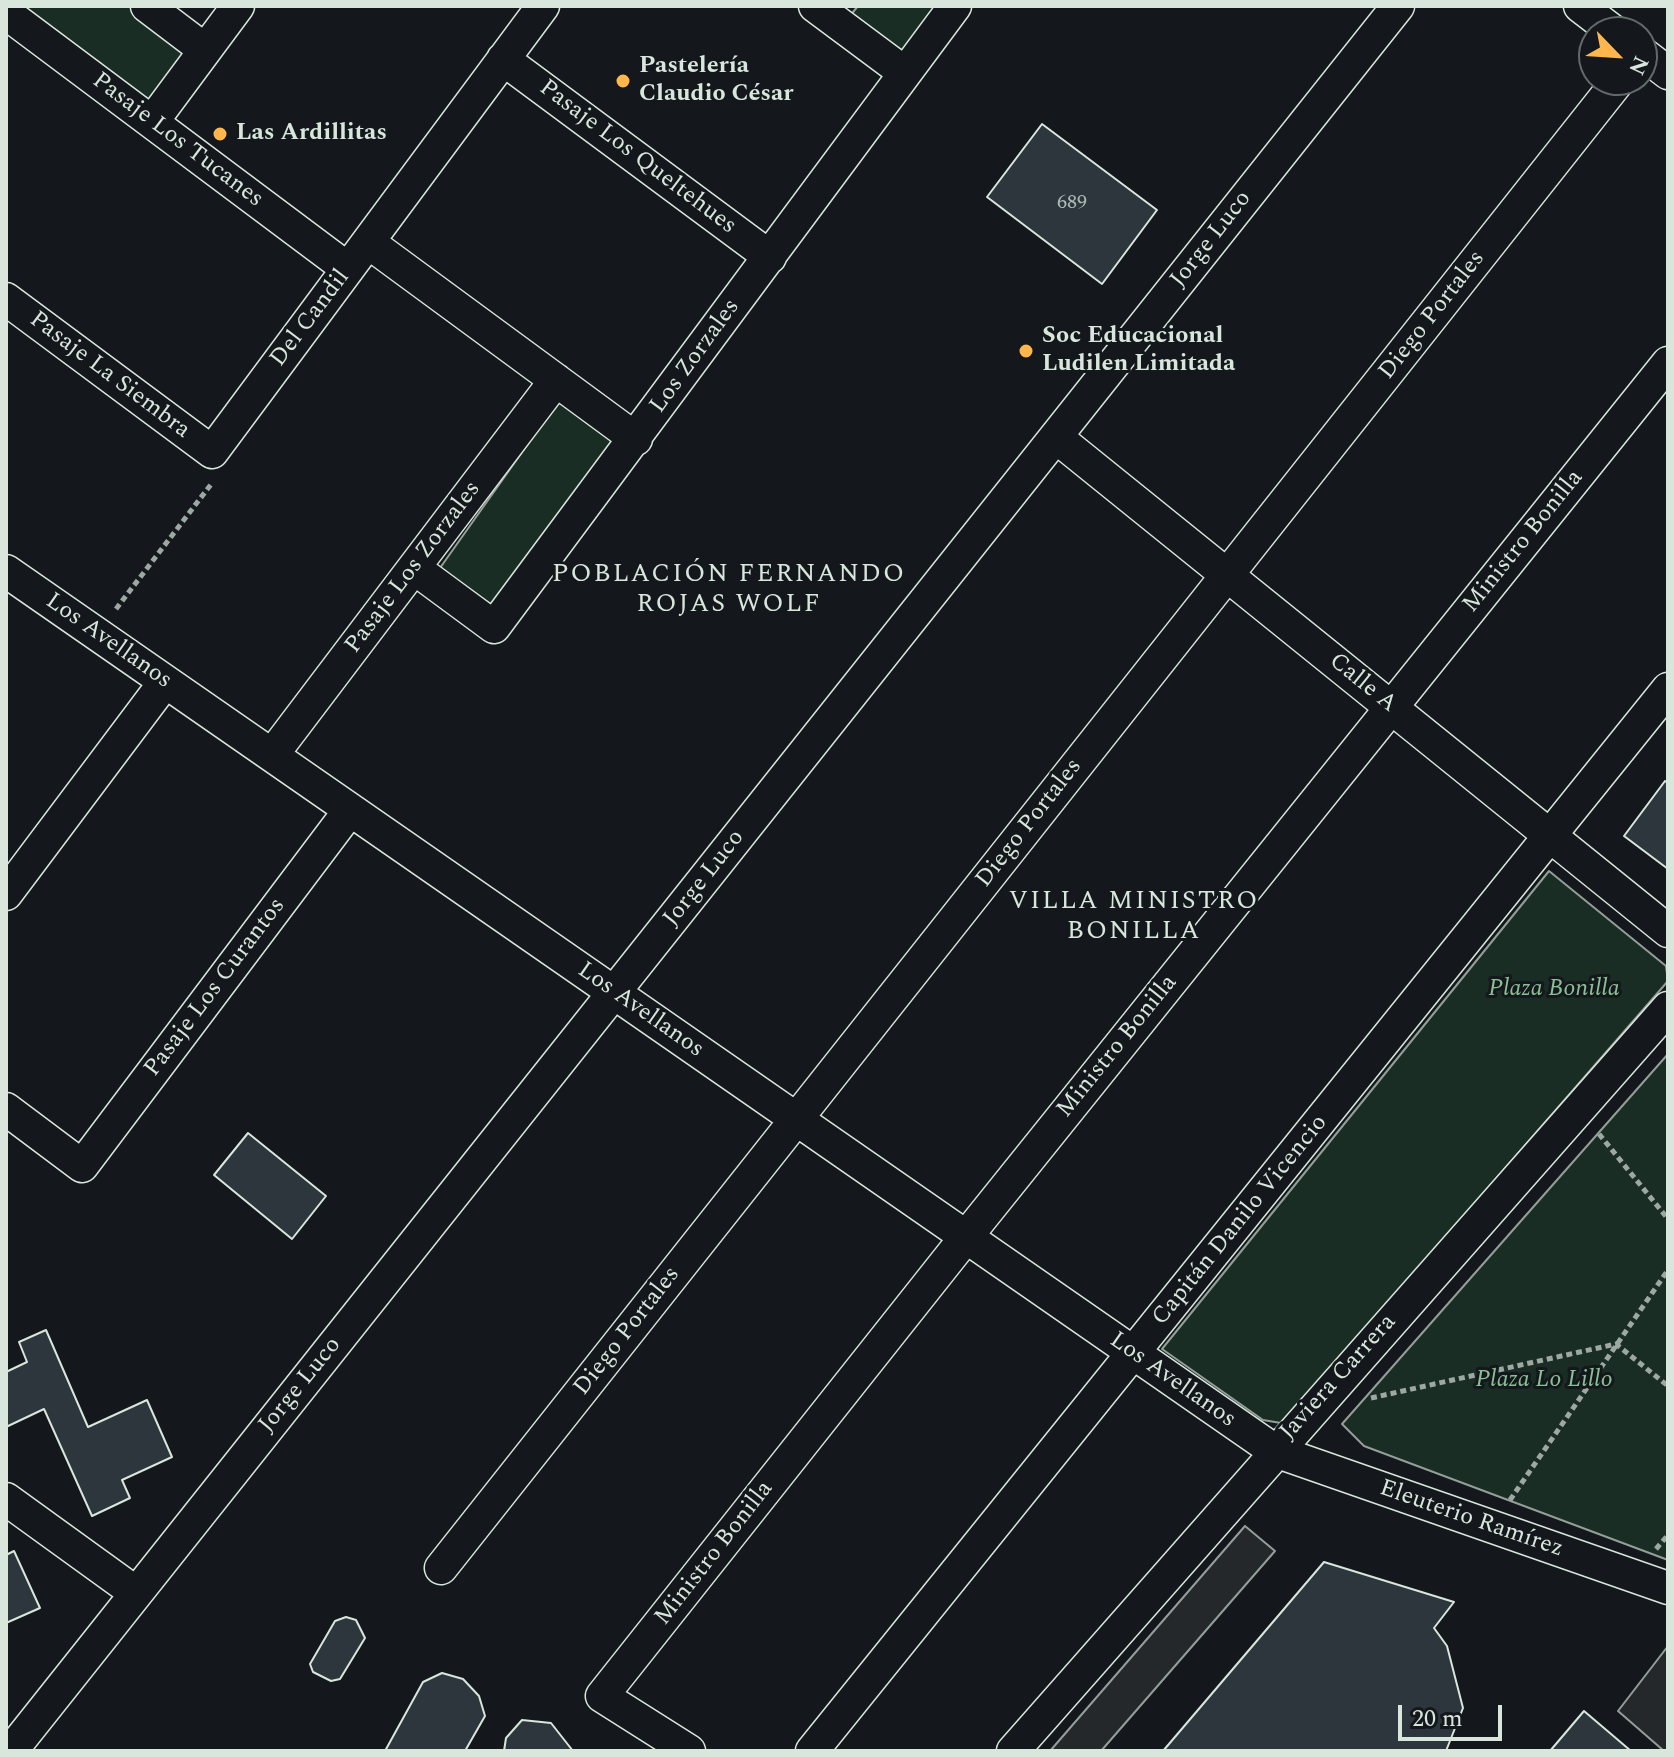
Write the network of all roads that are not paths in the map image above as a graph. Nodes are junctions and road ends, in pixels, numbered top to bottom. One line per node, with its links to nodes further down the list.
1 (147, 6): 8 (street)
2 (238, 6): 8 (street)
3 (955, 6): 10 (street, Los Zorzales)
4 (1398, 6): 19 (street, Jorge Luco)
5 (831, 11): 10 (street)
6 (528, 12): 9 (street, Del Candil)
7 (6, 13): 12 (street, Pasaje Los Tucanes)
8 (205, 50): 12 (street)
9 (503, 59): 13 (street, Del Candil); 14 (street, Pasaje Los Queltehues)
10 (905, 73): 14 (street, Los Zorzales)
11 (1606, 96): 24 (street, Diego Portales)
12 (152, 122): 15 (street, Pasaje Los Tucanes)
13 (368, 242): 15 (street, Del Candil); 18 (street)
14 (770, 257): 20 (street, Los Zorzales)
15 (348, 269): 21 (street, Del Candil)
16 (6, 299): 21 (street, Pasaje La Siembra)
17 (1668, 363): 27 (street, Ministro Bonilla)
18 (556, 380): 20 (street); 22 (street, Pasaje Los Zorzales)
19 (1056, 437): 24 (street, Calle A); 33 (street, Jorge Luco)
20 (636, 439): 22 (street, Los Zorzales)
21 (212, 452)
22 (414, 568): 28 (street, Pasaje Los Zorzales)
23 (6, 571): 25 (street, Los Avellanos)
24 (1228, 575): 27 (street, Calle A); 36 (street, Diego Portales)
25 (165, 682): 28 (street, Los Avellanos); 31 (street)
26 (1668, 689): 30 (street, Capitán Danilo Vicencio)
27 (1390, 707): 30 (street, Calle A); 37 (street, Ministro Bonilla)
28 (272, 755): 29 (street, Los Avellanos)
29 (350, 810): 33 (street, Los Avellanos); 35 (street, Pasaje Los Curantos)
30 (1550, 836): 32 (street, Calle A); 38 (street, Capitán Danilo Vicencio)
31 (6, 894)
32 (1668, 931)
33 (615, 993): 36 (street, Los Avellanos); 43 (street, Jorge Luco)
34 (1668, 1008): 39 (street, Javiera Carrera)
35 (6, 1109)
36 (796, 1119): 37 (street, Los Avellanos); 41 (street, Diego Portales)
37 (966, 1237): 38 (street, Los Avellanos); 45 (street, Ministro Bonilla)
38 (1134, 1354): 39 (street, Los Avellanos); 46 (street, Capitán Danilo Vicencio)
39 (1275, 1451): 42 (street, Eleuterio Ramírez); 47 (street, Javiera Carrera)
40 (6, 1499): 43 (street)
41 (441, 1568)
42 (1668, 1588)
43 (136, 1593): 44 (street, Jorge Luco)
44 (11, 1751)
45 (689, 1751)
46 (812, 1751)
47 (1013, 1751)

